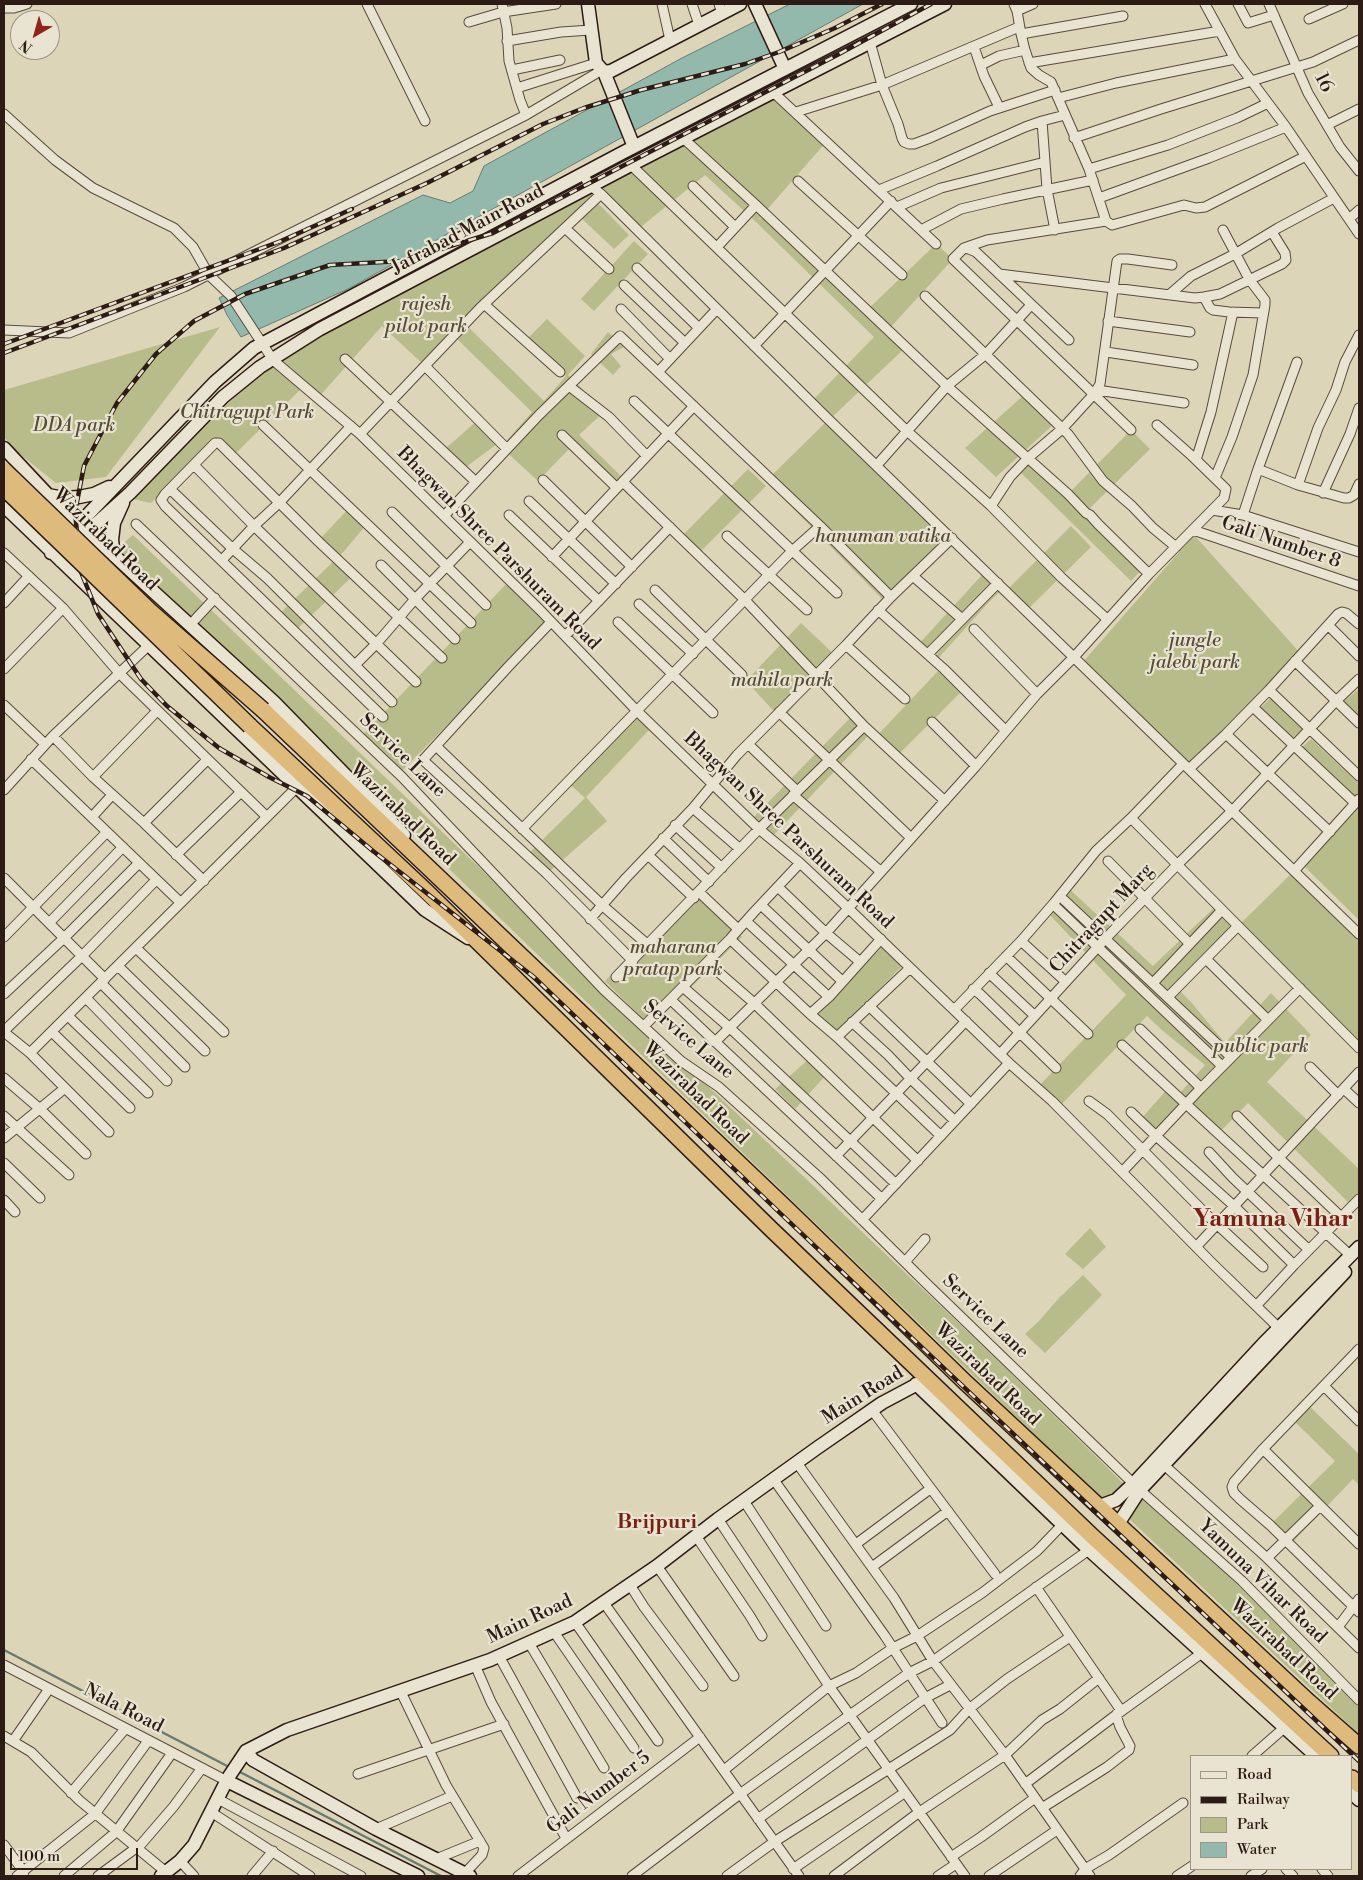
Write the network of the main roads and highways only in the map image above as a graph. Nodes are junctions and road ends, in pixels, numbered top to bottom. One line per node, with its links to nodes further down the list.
1 (588, 4): 7 (main road)
2 (740, 4): 5 (main road)
3 (911, 4): 8 (main road, Jafrabad Main Road)
4 (945, 4): 14 (main road, Jafrabad Main Road)
5 (720, 9): 7 (main road)
6 (758, 9): 8 (main road)
7 (601, 69): 9 (main road)
8 (785, 69): 9 (main road, Jafrabad Main Road)
9 (634, 147): 12 (main road, Jafrabad Main Road)
10 (4, 448): 15 (main road)
11 (4, 470): 23 (highway, Wazirabad Road, bridge)
12 (121, 479): 15 (main road); 17 (main road, Jafrabad Main Road)
13 (4, 488): 24 (highway, Wazirabad Road, bridge)
14 (130, 493): 17 (main road, Jafrabad Main Road); 19 (main road)
15 (48, 495): 17 (main road)
16 (4, 506): 18 (main road)
17 (83, 527): 18 (main road, Jafrabad Main Road); 19 (main road); 20 (main road, Jafrabad Main Road)
18 (51, 553): 20 (main road)
19 (114, 556): 21 (main road)
20 (61, 561): 22 (main road)
21 (204, 638): 22 (main road); 23 (main road)
22 (173, 668): 24 (main road)
23 (497, 933): 29 (highway, Wazirabad Road)
24 (486, 951): 26 (highway, Wazirabad Road)
25 (1357, 1253): 27 (main road)
26 (921, 1381): 31 (highway, Wazirabad Road); 31 (main road); 37 (main road, Main Road)
27 (1215, 1403): 28 (main road); 28 (main road)
28 (1137, 1486): 29 (main road); 30 (main road)
29 (1097, 1507): 30 (highway, Wazirabad Road)
30 (1118, 1524): 32 (highway, Wazirabad Road)
31 (1094, 1546): 34 (highway, Wazirabad Road); 34 (main road)
32 (1309, 1702): 33 (highway, Wazirabad Road); 34 (highway)
33 (1330, 1721): 35 (highway); 36 (highway, Wazirabad Road)
34 (1288, 1724): 35 (highway, Wazirabad Road); 38 (main road)
35 (1314, 1739): 39 (highway, Wazirabad Road)
36 (1359, 1746)
37 (245, 1752): 40 (main road); 44 (main road)
38 (1315, 1755)
39 (1330, 1755)
40 (228, 1779): 43 (main road); 45 (main road)
41 (1353, 1782): 42 (highway)
42 (1356, 1795)
43 (163, 1874)
44 (467, 1875)
45 (418, 1876)

